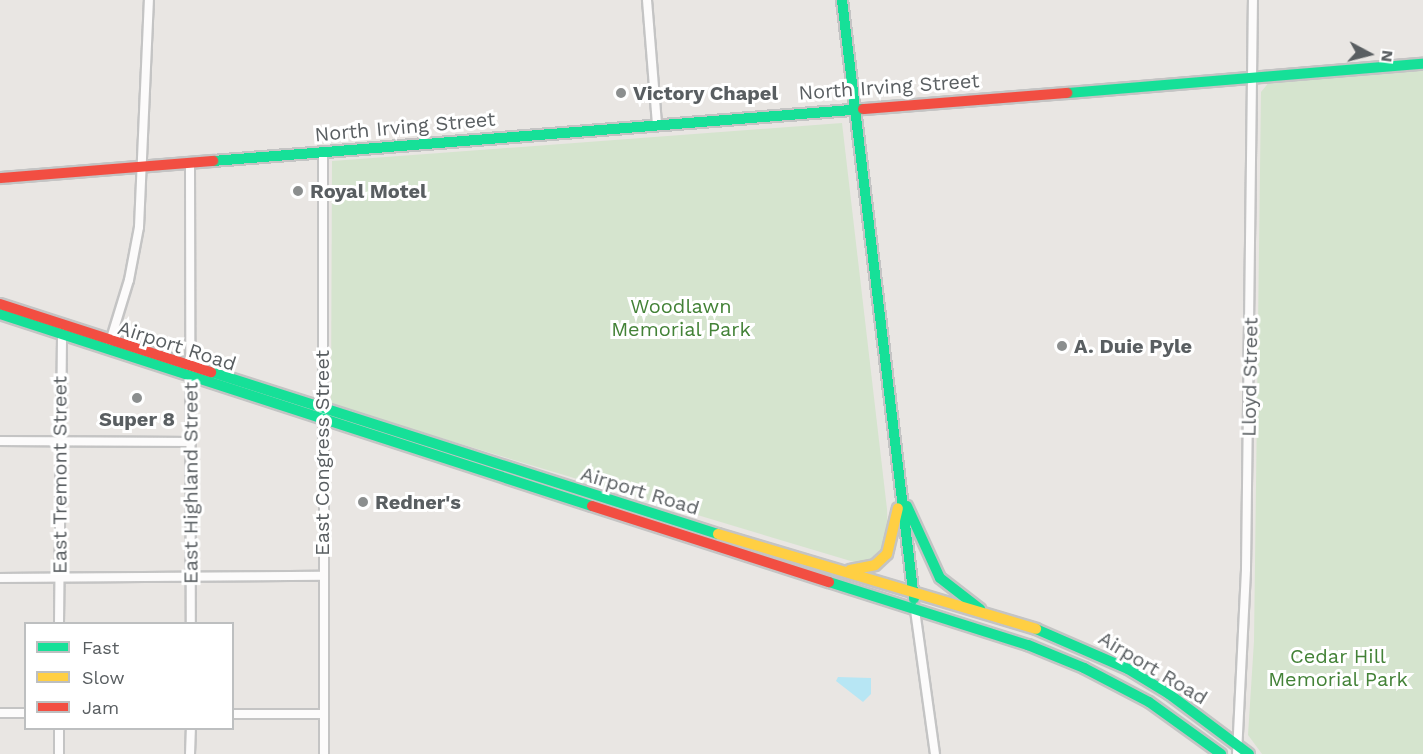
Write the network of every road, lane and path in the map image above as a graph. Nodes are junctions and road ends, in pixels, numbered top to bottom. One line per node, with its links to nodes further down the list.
1 (149, 0): 11 (street)
2 (647, 0): 8 (street)
3 (842, 0): 7 (main road)
4 (1253, 0): 6 (street, Lloyd Street)
5 (1423, 64): 6 (main road, North Irving Street)
6 (1255, 77): 7 (main road, North Irving Street); 39 (street, Lloyd Street)
7 (855, 107): 8 (main road, North Irving Street); 22 (main road)
8 (657, 124): 9 (main road, North Irving Street)
9 (323, 152): 10 (main road, North Irving Street); 18 (street, East Congress Street)
10 (190, 162): 11 (main road, North Irving Street); 17 (street, East Highland Street)
11 (141, 166): 12 (main road, North Irving Street); 16 (street)
12 (0, 178)
13 (0, 304): 15 (main road, Airport Road)
14 (0, 314): 15 (main road, Airport Road)
15 (62, 331): 16 (main road, Airport Road); 17 (main road, Airport Road); 20 (street, East Tremont Street)
16 (109, 343): 17 (main road, Airport Road)
17 (191, 374): 18 (main road, Airport Road); 21 (street, East Highland Street)
18 (323, 417): 23 (main road, Airport Road); 24 (street, East Congress Street); 29 (main road, Airport Road)
19 (0, 441): 20 (street)
20 (60, 442): 21 (street); 26 (street, East Tremont Street)
21 (191, 442): 27 (street, East Highland Street)
22 (900, 489): 23 (main road); 28 (main road); 30 (main road)
23 (842, 570): 28 (main road, Airport Road)
24 (322, 576): 27 (street); 36 (street, East Congress Street)
25 (0, 578): 26 (street)
26 (60, 578): 27 (street); 31 (street, East Tremont Street)
27 (191, 578): 32 (street, East Highland Street)
28 (913, 593): 29 (main road); 30 (main road, Airport Road)
29 (915, 609): 43 (street); 44 (main road, Airport Road)
30 (989, 615): 39 (main road, Airport Road)
31 (59, 622)
32 (191, 622)
33 (0, 713): 34 (street)
34 (24, 713)
35 (234, 714): 36 (street)
36 (324, 714): 42 (street, East Congress Street)
37 (59, 730): 40 (street)
38 (191, 730): 41 (street)
39 (1238, 742): 45 (street, Lloyd Street); 46 (main road, Airport Road)
40 (59, 754)
41 (190, 754)
42 (324, 754)
43 (934, 754)
44 (1221, 754)
45 (1237, 754)
46 (1249, 754)

